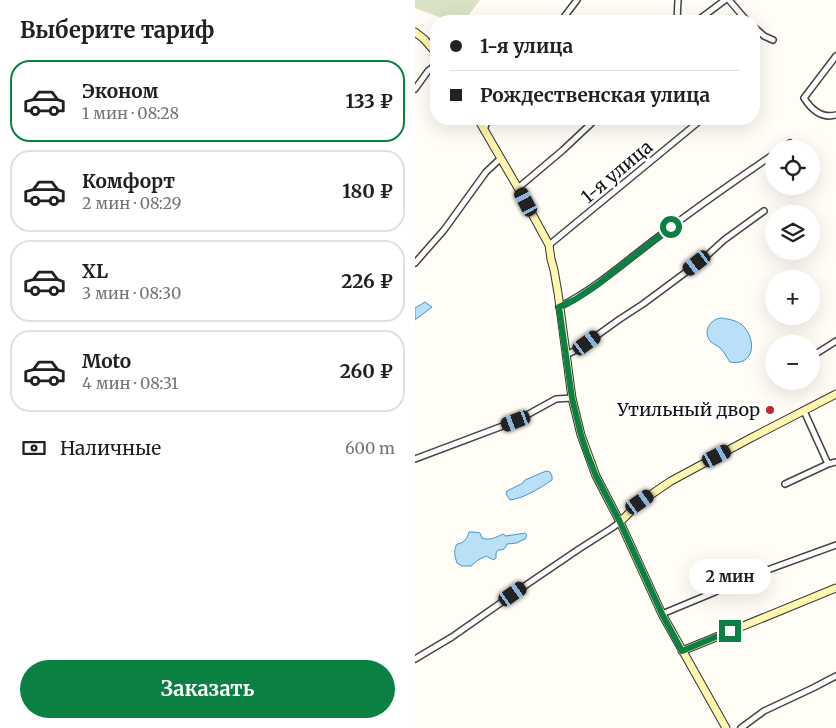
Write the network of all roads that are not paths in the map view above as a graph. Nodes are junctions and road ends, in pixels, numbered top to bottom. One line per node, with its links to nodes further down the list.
1 (577, 0): 5 (street)
2 (678, 0): 6 (street)
3 (725, 0): 7 (street)
4 (729, 0): 8 (street)
5 (566, 15)
6 (677, 15)
7 (705, 15)
8 (742, 15)
9 (415, 32): 12 (street)
10 (760, 32): 11 (street)
11 (773, 40)
12 (430, 45)
13 (836, 56): 16 (street)
14 (430, 71): 15 (street)
15 (415, 89)
16 (836, 115)
17 (481, 125): 21 (street)
18 (486, 125): 21 (street)
19 (590, 125): 24 (street)
20 (695, 125): 26 (street, 1-я улица)
21 (484, 130): 22 (street)
22 (501, 158): 24 (street); 27 (street)
23 (765, 160): 28 (street)
24 (518, 188): 26 (street)
25 (765, 211): 31 (street)
26 (549, 245): 28 (street)
27 (415, 263)
28 (559, 307): 31 (street)
29 (836, 341): 30 (street)
30 (820, 351)
31 (565, 355): 33 (street)
32 (836, 394): 34 (street)
33 (572, 398): 35 (street); 39 (street)
34 (803, 411): 37 (street); 39 (street)
35 (415, 459)
36 (836, 462): 37 (street)
37 (828, 464): 38 (street)
38 (785, 484)
39 (620, 522): 42 (street); 44 (street)
40 (836, 544): 42 (street)
41 (836, 588): 43 (street)
42 (662, 614): 43 (street)
43 (682, 651): 46 (street)
44 (415, 659)
45 (836, 676): 47 (street)
46 (726, 728)
47 (741, 728)

